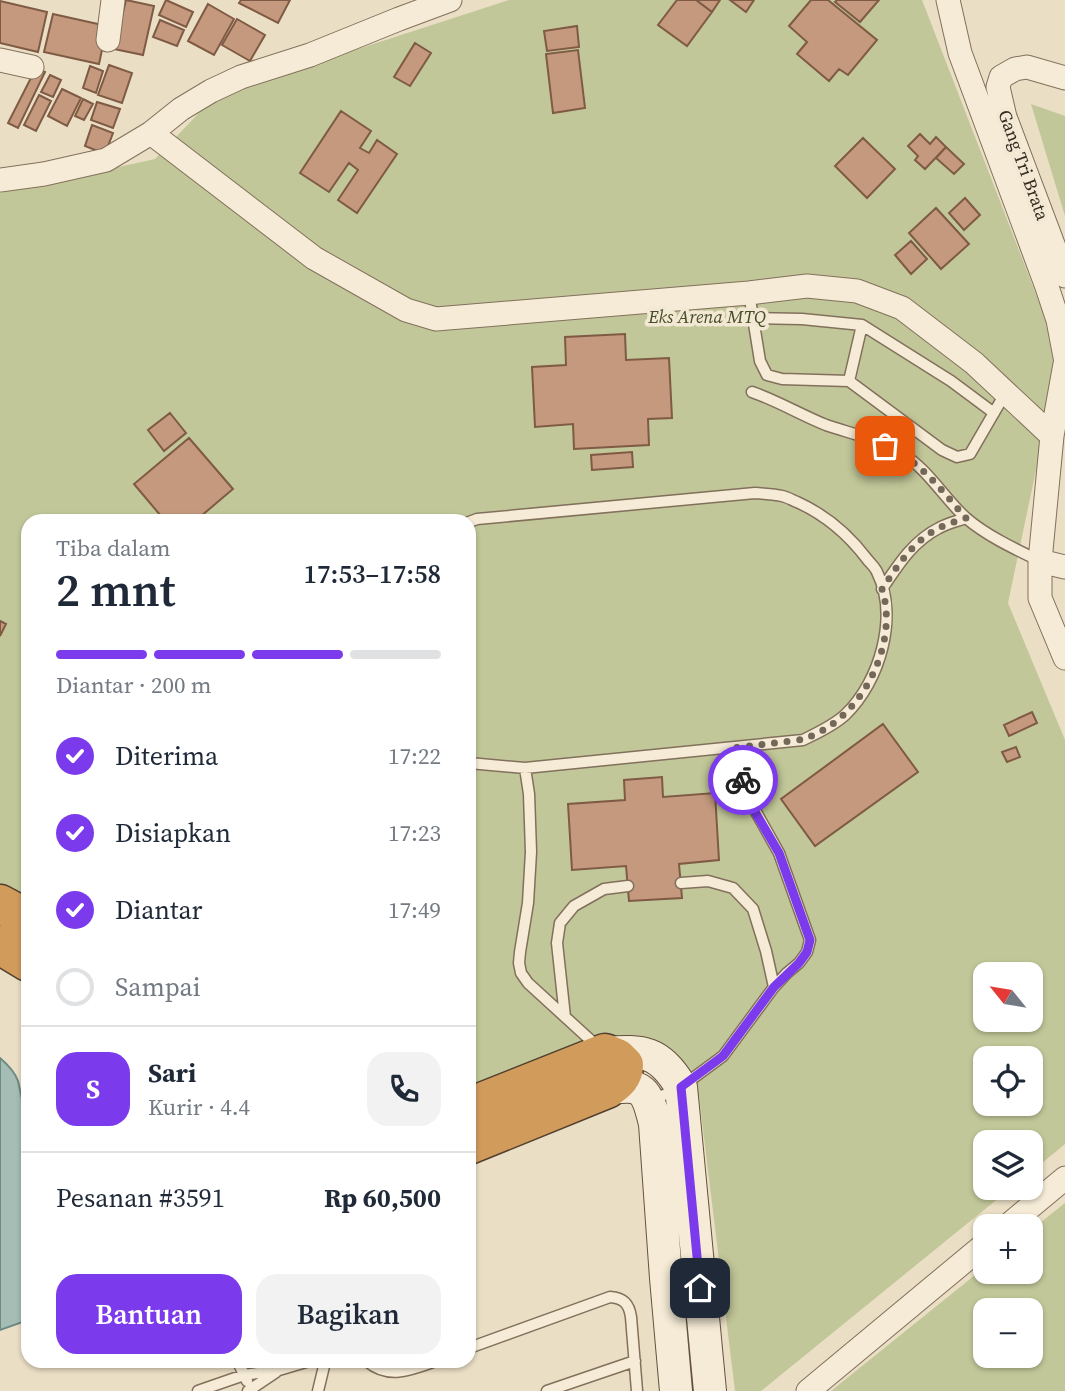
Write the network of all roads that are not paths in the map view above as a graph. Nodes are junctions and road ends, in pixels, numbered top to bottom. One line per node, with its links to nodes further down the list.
1 (113, 0): 4 (street)
2 (450, 0): 8 (street)
3 (948, 0): 14 (street)
4 (108, 40)
5 (0, 60): 6 (street)
6 (32, 67)
7 (1065, 78): 10 (street, Gang Tri Brata)
8 (151, 133): 9 (street); 11 (street)
9 (0, 180)
10 (1065, 276)
11 (749, 293): 12 (lane); 18 (street)
12 (754, 318): 13 (lane); 16 (lane)
13 (862, 325): 16 (lane); 19 (lane)
14 (1065, 357)
15 (1065, 364): 20 (street)
16 (849, 381): 19 (lane)
17 (752, 392): 21 (lane)
18 (1006, 392): 19 (lane); 20 (street)
19 (994, 413)
20 (1052, 436): 23 (street)
21 (966, 518): 23 (lane); 25 (lane)
22 (476, 519): 25 (lane)
23 (1040, 561): 24 (street); 26 (street)
24 (1065, 568)
25 (882, 589): 27 (lane)
26 (1065, 658)
27 (733, 748): 29 (lane); 36 (lane)
28 (476, 763): 29 (lane)
29 (525, 768): 37 (lane)
30 (681, 883): 36 (lane)
31 (628, 886): 37 (lane)
32 (0, 904): 33 (highway)
33 (21, 915)
34 (0, 945): 35 (highway)
35 (21, 958)
36 (774, 987): 39 (lane)
37 (565, 1017): 38 (lane)
38 (606, 1071): 39 (street); 40 (street); 41 (highway); 42 (highway)
39 (681, 1087): 40 (lane); 61 (street)
40 (650, 1101): 60 (street)
41 (476, 1106)
42 (476, 1141)
43 (1065, 1178): 44 (street)
44 (1022, 1214)
45 (973, 1254): 62 (street)
46 (476, 1345): 47 (lane)
47 (635, 1361): 58 (lane); 59 (lane)
48 (241, 1368): 54 (lane)
49 (286, 1368): 53 (lane)
50 (324, 1368): 57 (lane)
51 (375, 1368): 52 (lane)
52 (416, 1368)
53 (279, 1370): 54 (lane); 56 (lane)
54 (244, 1375): 55 (lane); 56 (lane)
55 (198, 1391)
56 (249, 1391)
57 (318, 1391)
58 (547, 1391)
59 (638, 1391)
60 (676, 1391)
61 (710, 1391)
62 (808, 1391)

